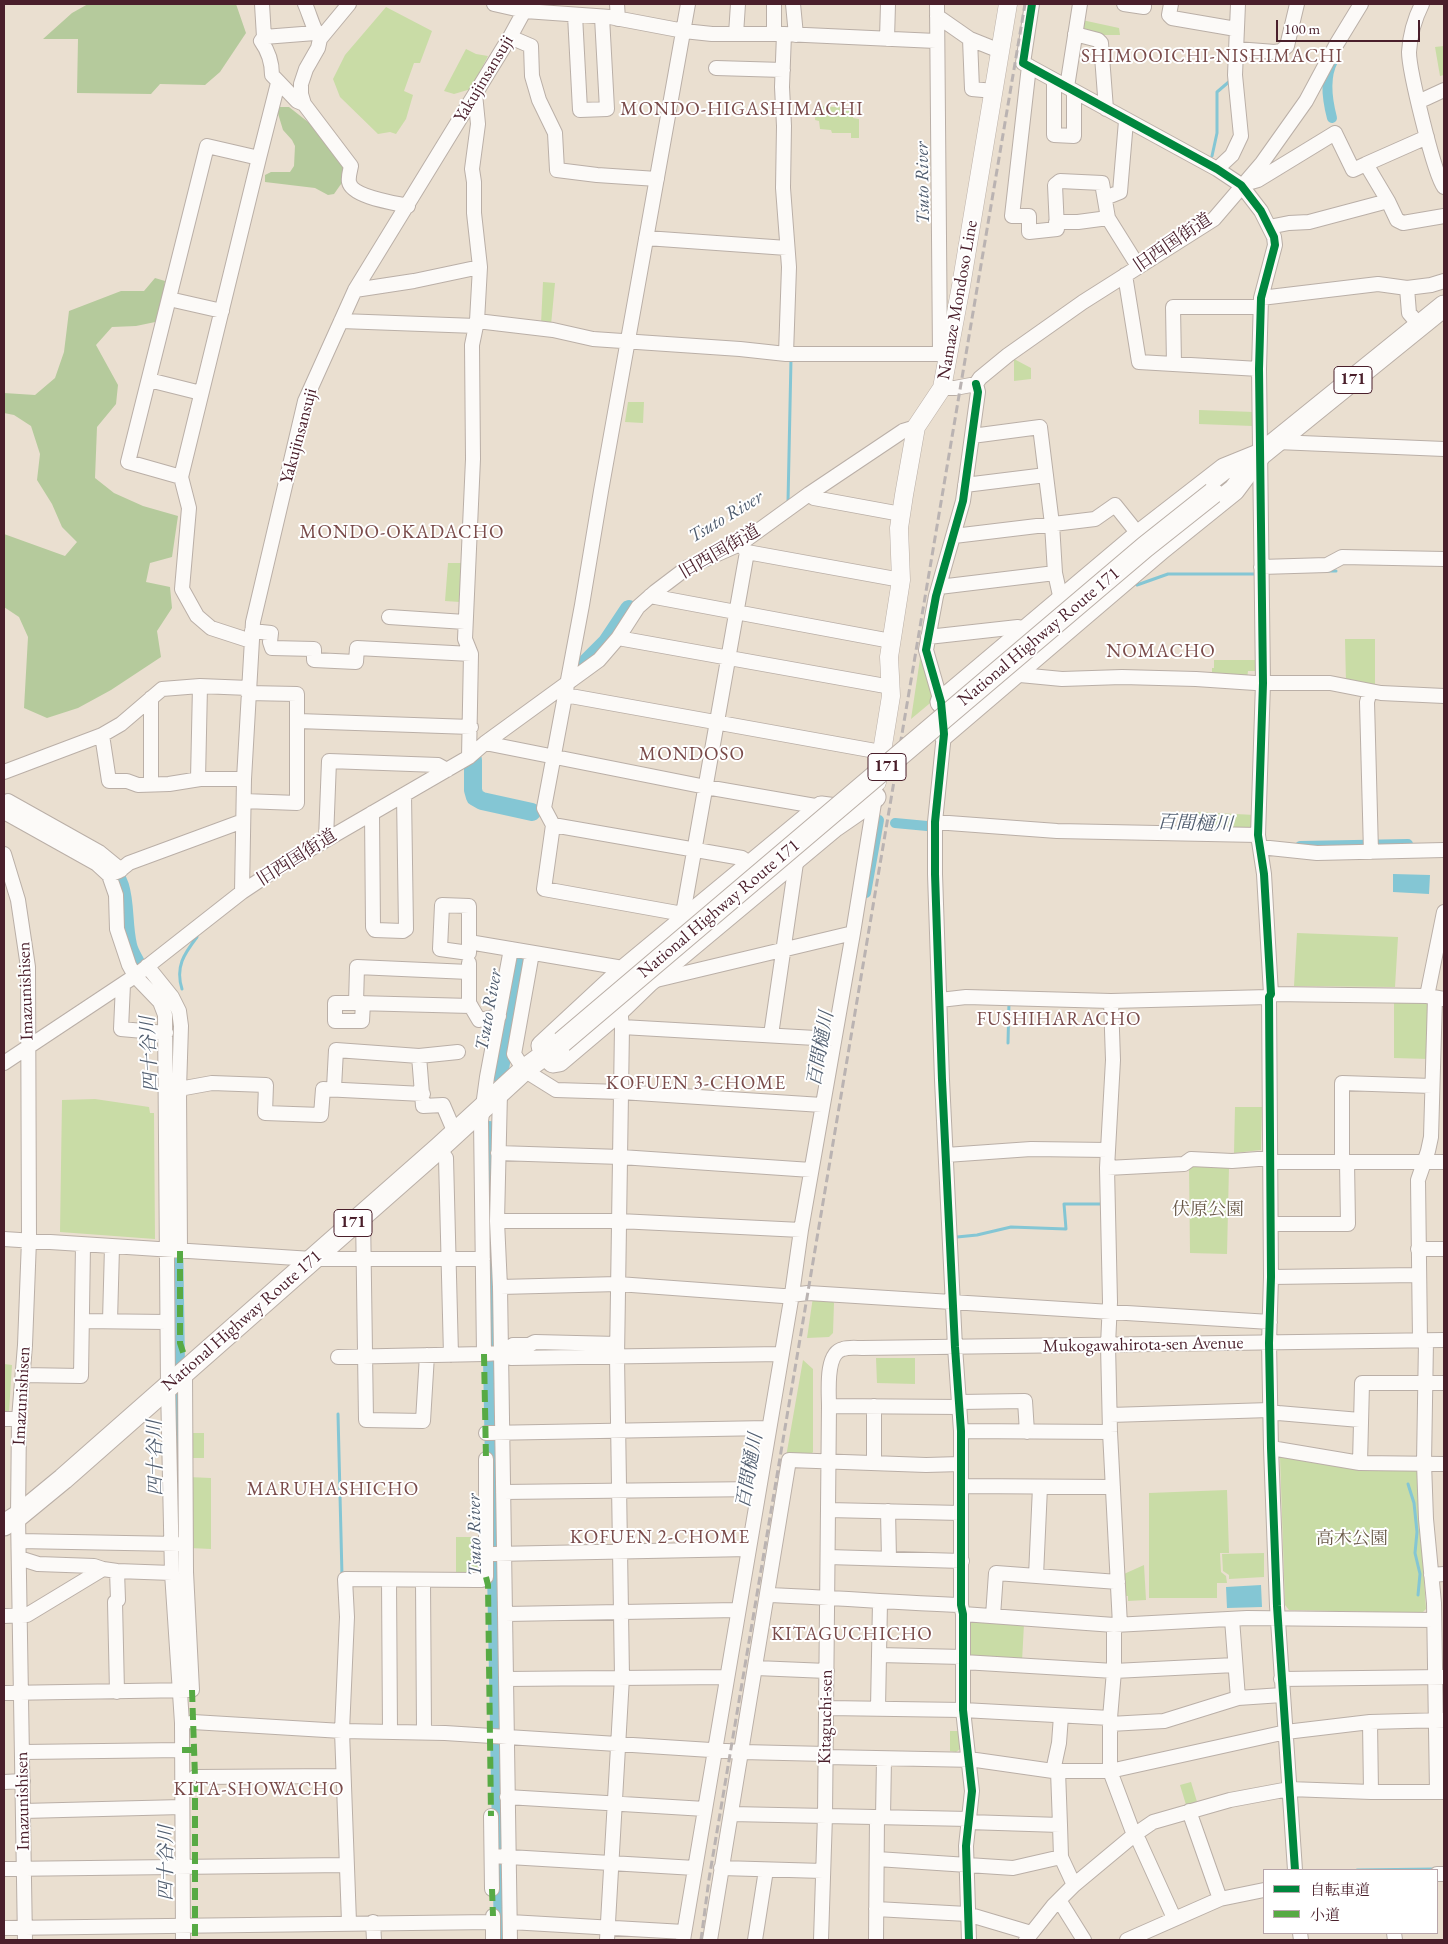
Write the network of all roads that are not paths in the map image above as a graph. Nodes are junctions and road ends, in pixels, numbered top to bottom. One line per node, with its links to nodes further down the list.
1 (262, 4): 33 (street)
2 (305, 4): 31 (street)
3 (349, 4): 31 (street)
4 (494, 4): 22 (street)
5 (617, 4): 25 (street)
6 (688, 4): 27 (street)
7 (738, 4): 28 (street)
8 (774, 4): 29 (street)
9 (793, 4): 29 (street)
10 (888, 4): 34 (street)
11 (1008, 4): 38 (main road, Namaze Mondoso Line)
12 (1032, 4): 39 (street)
13 (1080, 4): 30 (street)
14 (1124, 4): 15 (street)
15 (1144, 4)
16 (1170, 4): 26 (street)
17 (1238, 4): 26 (street)
18 (1297, 4): 37 (street)
19 (1360, 4): 57 (street, 旧西国街道)
20 (1422, 4): 48 (street)
21 (937, 7): 35 (street); 36 (street)
22 (526, 8): 23 (street); 32 (street, Yakujinsansuji)
23 (575, 15): 24 (street); 24 (street)
24 (602, 17): 25 (street)
25 (618, 19): 27 (street)
26 (1236, 29): 37 (street)
27 (684, 31): 28 (street); 56 (street)
28 (736, 34): 29 (street)
29 (785, 34): 34 (street); 41 (street)
30 (1075, 34): 44 (street); 50 (street)
31 (318, 36): 33 (street); 49 (street)
32 (510, 37): 47 (street, Yakujinsansuji); 56 (street)
33 (264, 38): 43 (street)
34 (887, 39): 36 (street)
35 (970, 39): 38 (street); 46 (street)
36 (936, 41): 83 (street)
37 (1236, 49): 55 (street)
38 (1000, 51): 46 (main road, Namaze Mondoso Line)
39 (1029, 66): 42 (street); 64 (street)
40 (716, 68): 41 (street)
41 (783, 70): 67 (street)
42 (1054, 80): 44 (street); 44 (street)
43 (278, 82): 49 (street); 53 (street)
44 (1070, 89): 50 (street)
45 (1444, 90): 48 (street)
46 (994, 91): 83 (main road, Namaze Mondoso Line)
47 (475, 94): 61 (street, Yakujinsansuji); 69 (street)
48 (1418, 102): 52 (street)
49 (304, 104): 61 (street)
50 (1106, 109): 51 (street)
51 (1126, 121): 55 (street); 59 (street)
52 (1428, 136): 54 (street); 58 (street)
53 (259, 158): 74 (street); 77 (street)
54 (1366, 164): 57 (street); 60 (street)
55 (1217, 169): 57 (street)
56 (657, 179): 66 (street)
57 (1241, 185): 65 (street); 68 (street, 旧西国街道)
58 (1444, 187)
59 (1105, 198): 63 (street); 64 (street)
60 (1388, 201): 62 (street); 65 (street)
61 (408, 206): 73 (street, Yakujinsansuji)
62 (1444, 216)
63 (1108, 218): 64 (street); 68 (street)
64 (1056, 222)
65 (1269, 227): 75 (street)
66 (646, 238): 67 (street); 81 (street)
67 (787, 248): 82 (street)
68 (1138, 266): 70 (street, 旧西国街道)
69 (480, 267): 73 (street); 79 (street)
70 (1125, 275): 84 (street); 87 (street, 旧西国街道)
71 (1444, 281): 72 (street)
72 (1407, 288): 75 (street); 80 (street)
73 (354, 290): 78 (street, Yakujinsansuji)
74 (169, 299): 77 (street); 86 (street)
75 (1261, 302): 84 (street); 85 (street)
76 (1444, 306): 80 (highway, National Highway Route 171 / 171)
77 (222, 311): 89 (street)
78 (341, 321): 79 (street); 114 (street, Yakujinsansuji)
79 (477, 324): 81 (street); 112 (street)
80 (1420, 326): 92 (highway, National Highway Route 171 / 171)
81 (628, 342): 82 (street); 125 (street)
82 (786, 354): 83 (street)
83 (944, 354): 88 (main road, Namaze Mondoso Line)
84 (1174, 364): 85 (street)
85 (1259, 369): 92 (street)
86 (149, 380): 89 (street); 95 (street)
87 (976, 384): 88 (street); 91 (street)
88 (942, 388): 90 (main road, Namaze Mondoso Line)
89 (201, 393): 95 (street)
90 (916, 427): 97 (street, 旧西国街道); 98 (main road, Namaze Mondoso Line)
91 (972, 436): 94 (street); 96 (street)
92 (1269, 448): 93 (street); 100 (highway, 171); 104 (street); 121 (highway, 171); 190 (highway, National Highway Route 171 / 171, bridge)
93 (1444, 449)
94 (1046, 475): 96 (street); 99 (street)
95 (181, 477): 114 (street)
96 (965, 485): 101 (street)
97 (809, 494): 98 (street); 102 (street, 旧西国街道)
98 (901, 514): 106 (main road, Namaze Mondoso Line)
99 (1052, 524): 100 (street); 101 (street); 105 (street)
100 (1140, 535): 109 (highway, 171)
101 (954, 536): 107 (street)
102 (743, 548): 106 (street); 108 (street, 旧西国街道); 110 (street)
103 (1444, 559): 104 (street)
104 (1261, 567): 122 (street)
105 (1055, 573): 107 (street); 109 (street)
106 (901, 580): 117 (main road, Namaze Mondoso Line)
107 (939, 587): 115 (street)
108 (650, 596): 110 (street); 116 (street, 旧西国街道)
109 (1061, 600): 113 (highway, 171)
110 (736, 613): 117 (street); 120 (street)
111 (389, 617): 112 (street)
112 (465, 622): 119 (street)
113 (1026, 629): 115 (street); 118 (highway, 171)
114 (252, 636): 119 (street); 126 (street, Yakujinsansuji)
115 (928, 637): 130 (street)
116 (618, 638): 120 (street); 125 (street, 旧西国街道)
117 (891, 641): 124 (main road, Namaze Mondoso Line)
118 (999, 652): 121 (street); 130 (highway, 171)
119 (471, 654): 133 (street)
120 (727, 658): 124 (street); 132 (street)
121 (1016, 672): 122 (street); 134 (highway, 171)
122 (1263, 683): 127 (street); 157 (street)
123 (200, 686): 126 (street); 129 (street); 143 (street)
124 (891, 687): 137 (main road, Namaze Mondoso Line)
125 (566, 688): 132 (street); 136 (street, 旧西国街道); 139 (street)
126 (249, 691): 131 (street); 142 (street, Yakujinsansuji)
127 (1370, 691): 128 (street); 158 (street)
128 (1444, 696)
129 (151, 698): 135 (street); 144 (street)
130 (941, 702): 134 (street)
131 (298, 721): 133 (street); 148 (street)
132 (716, 722): 137 (street); 145 (street)
133 (471, 727): 138 (street)
134 (944, 734): 153 (street)
135 (102, 735): 141 (street); 144 (street)
136 (485, 743): 138 (street, 旧西国街道); 139 (street)
137 (881, 752): 147 (main road, Namaze Mondoso Line)
138 (469, 757): 140 (street, 旧西国街道)
139 (554, 757): 145 (street); 154 (street)
140 (447, 770): 146 (street, 旧西国街道); 156 (street)
141 (4, 772)
142 (244, 779): 143 (street); 148 (street, Yakujinsansuji)
143 (198, 780): 144 (street)
144 (151, 784)
145 (706, 787): 151 (street); 159 (street)
146 (404, 794): 150 (street, 旧西国街道); 150 (street)
147 (875, 797): 151 (highway, 171); 168 (street)
148 (244, 800): 152 (street, Yakujinsansuji)
149 (6, 807): 164 (street)
150 (372, 813): 156 (street, 旧西国街道)
151 (830, 814): 155 (highway, 171); 162 (highway, 171)
152 (243, 821): 164 (street); 165 (street, Yakujinsansuji)
153 (935, 822): 157 (street); 178 (street)
154 (553, 825): 159 (street); 167 (street)
155 (785, 838): 162 (street); 163 (highway, 171)
156 (326, 839): 165 (street, 旧西国街道)
157 (1259, 842): 158 (street); 176 (street)
158 (1371, 847): 160 (street)
159 (694, 850): 163 (street); 167 (street)
160 (1444, 850)
161 (4, 854): 186 (street, Imazunishisen)
162 (798, 857): 170 (street); 175 (highway, 171)
163 (752, 865): 167 (highway, 171)
164 (115, 873): 174 (street)
165 (242, 892): 171 (street, 旧西国街道)
166 (1444, 912): 177 (street)
167 (686, 916): 172 (highway, 171)
168 (853, 934): 170 (street); 185 (street)
169 (521, 951): 172 (street); 173 (street); 181 (street); 190 (street)
170 (784, 951): 175 (street); 184 (street)
171 (147, 966): 174 (street, 旧西国街道); 193 (street)
172 (624, 970): 190 (highway, 171)
173 (469, 972): 180 (street); 180 (street)
174 (130, 980): 183 (street); 183 (street); 186 (street, 旧西国街道)
175 (648, 982): 182 (highway, 171)
176 (1270, 996): 177 (street); 179 (street); 205 (street)
177 (1435, 998): 191 (street)
178 (940, 1000): 179 (street); 203 (street)
179 (1111, 1001): 201 (street)
180 (471, 1006): 181 (street)
181 (499, 1016): 198 (street)
182 (620, 1020): 184 (street); 190 (highway, 171); 195 (street)
183 (166, 1033): 222 (street)
184 (771, 1035): 185 (street)
185 (834, 1038): 197 (street)
186 (28, 1046): 189 (street); 217 (street, Imazunishisen)
187 (458, 1052): 188 (street)
188 (419, 1056): 192 (street); 196 (street)
189 (4, 1063)
190 (524, 1070): 194 (highway, National Highway Route 171 / 171); 195 (street)
191 (1432, 1086): 206 (street); 207 (street)
192 (334, 1088): 193 (street); 196 (street)
193 (179, 1090): 222 (street)
194 (500, 1092): 198 (highway, National Highway Route 171 / 171); 202 (street)
195 (621, 1092): 197 (street); 204 (street)
196 (423, 1094): 199 (street)
197 (822, 1105): 210 (street)
198 (482, 1109): 199 (highway, National Highway Route 171 / 171); 225 (street)
199 (455, 1133): 200 (highway, National Highway Route 171 / 171)
200 (438, 1148): 211 (highway, National Highway Route 171 / 171); 224 (street)
201 (1108, 1150): 203 (street); 209 (street)
202 (498, 1153): 204 (street); 213 (street)
203 (946, 1155): 232 (street)
204 (621, 1157): 210 (street); 212 (street)
205 (1271, 1160): 206 (street); 209 (street); 214 (street)
206 (1344, 1162): 207 (street); 214 (street)
207 (1424, 1162): 208 (street); 220 (street)
208 (1444, 1162)
209 (1107, 1168): 233 (street)
210 (811, 1170): 215 (street)
211 (363, 1215): 223 (highway, National Highway Route 171 / 171); 226 (street)
212 (619, 1221): 213 (street); 215 (street); 229 (street)
213 (497, 1222): 230 (street)
214 (1271, 1224): 228 (street)
215 (801, 1230): 231 (street)
216 (4, 1239): 217 (street)
217 (29, 1240): 218 (street); 251 (street, Imazunishisen)
218 (83, 1245): 219 (street); 234 (street)
219 (112, 1247): 222 (street); 235 (street)
220 (1418, 1249): 221 (street); 227 (street)
221 (1444, 1249)
222 (174, 1250): 223 (street); 236 (street)
223 (312, 1259): 226 (street); 252 (highway, National Highway Route 171 / 171)
224 (448, 1259): 225 (street); 226 (street); 248 (street)
225 (483, 1259): 245 (street)
226 (364, 1260): 249 (street)
227 (1418, 1275): 228 (street); 239 (street)
228 (1271, 1277): 237 (street)
229 (618, 1284): 230 (street); 231 (street); 244 (street)
230 (500, 1287): 245 (street)
231 (792, 1294): 232 (street); 246 (street)
232 (953, 1302): 233 (street); 242 (street)
233 (1109, 1313): 237 (street); 241 (street)
234 (82, 1320): 235 (street); 251 (street)
235 (110, 1321): 236 (street)
236 (167, 1322): 252 (street)
237 (1270, 1322): 240 (street)
238 (1444, 1340): 239 (street, Mukogawahirota-sen Avenue)
239 (1423, 1341): 240 (street, Mukogawahirota-sen Avenue); 253 (street)
240 (1269, 1343): 241 (street, Mukogawahirota-sen Avenue); 258 (street)
241 (1108, 1345): 242 (street, Mukogawahirota-sen Avenue); 259 (street)
242 (955, 1347): 243 (street, Mukogawahirota-sen Avenue); 255 (street)
243 (842, 1349): 256 (street, Kitaguchi-sen)
244 (617, 1350): 245 (street); 246 (street); 264 (street)
245 (492, 1354): 248 (street); 266 (street)
246 (782, 1354): 263 (street)
247 (427, 1355): 248 (street); 249 (street); 249 (street)
248 (451, 1355)
249 (366, 1356): 250 (street)
250 (338, 1357)
251 (23, 1375): 261 (street, Imazunishisen)
252 (176, 1379): 284 (street); 284 (street); 288 (highway, National Highway Route 171 / 171)
253 (1426, 1383): 254 (street); 262 (street); 275 (street)
254 (1444, 1383)
255 (960, 1404): 257 (street); 265 (street); 267 (street)
256 (829, 1406): 257 (street); 272 (street, Kitaguchi-sen)
257 (874, 1406): 273 (street)
258 (1270, 1410): 259 (street); 262 (street); 270 (street)
259 (1110, 1415): 268 (street)
260 (4, 1419): 261 (street)
261 (19, 1419): 288 (street, Imazunishisen)
262 (1360, 1420): 274 (street)
263 (769, 1428): 264 (street); 281 (street)
264 (618, 1430): 266 (street); 282 (street)
265 (961, 1431): 267 (street); 276 (street)
266 (502, 1432): 269 (street); 283 (street)
267 (1027, 1432): 268 (street)
268 (1110, 1432): 280 (street)
269 (486, 1433)
270 (1271, 1448): 274 (street); 316 (street)
271 (486, 1459): 293 (street)
272 (828, 1461): 273 (street); 285 (street, Kitaguchi-sen); 306 (street)
273 (874, 1463): 276 (street)
274 (1360, 1463): 275 (street)
275 (1424, 1463): 277 (street); 301 (street)
276 (961, 1464): 278 (street)
277 (1444, 1464)
278 (961, 1486): 279 (street); 287 (street)
279 (1040, 1487): 280 (street); 302 (street)
280 (1113, 1487): 305 (street)
281 (759, 1489): 282 (street); 291 (street)
282 (619, 1490): 283 (street); 292 (street)
283 (503, 1492): 293 (street)
284 (178, 1507): 290 (street)
285 (828, 1510): 286 (street); 294 (street, Kitaguchi-sen)
286 (888, 1512): 287 (street); 296 (street)
287 (961, 1513): 297 (street)
288 (11, 1520): 289 (street, Imazunishisen)
289 (19, 1540): 290 (street); 295 (street, Imazunishisen)
290 (179, 1543): 300 (street); 331 (street)
291 (749, 1549): 292 (street); 309 (street)
292 (620, 1551): 293 (street); 311 (street)
293 (495, 1554): 304 (street); 312 (street)
294 (828, 1557): 296 (street); 307 (street, Kitaguchi-sen)
295 (19, 1558): 298 (street); 314 (street, Imazunishisen)
296 (888, 1559): 297 (street)
297 (962, 1561): 310 (street)
298 (103, 1569): 299 (street); 314 (street)
299 (117, 1570): 300 (street); 332 (street)
300 (172, 1573): 331 (street)
301 (1438, 1574): 318 (street)
302 (1036, 1576): 305 (street); 315 (street)
303 (389, 1580): 304 (street); 345 (street); 346 (street)
304 (423, 1581): 347 (street)
305 (1118, 1582): 319 (street)
306 (767, 1595): 307 (street); 323 (street)
307 (827, 1597): 308 (street); 324 (street, Kitaguchi-sen)
308 (880, 1602): 310 (street); 320 (street)
309 (738, 1610): 311 (street); 327 (street)
310 (962, 1610): 315 (street); 321 (street)
311 (621, 1612): 312 (street); 326 (street)
312 (504, 1614): 329 (street)
313 (4, 1616): 314 (street)
314 (20, 1616): 334 (street, Imazunishisen)
315 (993, 1616): 319 (street)
316 (1278, 1618): 317 (street); 318 (street); 330 (street)
317 (1232, 1619): 319 (street); 322 (street)
318 (1434, 1620): 328 (street)
319 (1117, 1625): 325 (street)
320 (880, 1656): 321 (street); 338 (street)
321 (963, 1660): 325 (street); 339 (street)
322 (1235, 1665): 325 (street); 336 (street)
323 (756, 1668): 324 (street); 354 (street)
324 (827, 1671): 337 (street, Kitaguchi-sen)
325 (1114, 1671): 342 (street)
326 (622, 1677): 327 (street); 329 (street); 350 (street)
327 (727, 1677): 352 (street)
328 (1440, 1677): 330 (street); 341 (street)
329 (506, 1679): 349 (street)
330 (1282, 1679): 335 (street)
331 (184, 1690): 332 (street); 351 (street)
332 (117, 1692): 334 (street)
333 (4, 1693): 334 (street)
334 (22, 1693): 353 (street, Imazunishisen)
335 (1282, 1695): 336 (street); 348 (street)
336 (1238, 1698): 342 (street)
337 (827, 1708): 338 (street); 355 (street, Kitaguchi-sen)
338 (878, 1708): 339 (street)
339 (962, 1710): 340 (street); 357 (street)
340 (1061, 1716): 342 (street); 358 (street)
341 (1440, 1720): 344 (street); 366 (street)
342 (1110, 1721): 359 (street)
343 (193, 1722): 345 (street)
344 (1370, 1722): 348 (street); 365 (street)
345 (342, 1730): 346 (street); 360 (street)
346 (390, 1732): 347 (street)
347 (424, 1732): 349 (street)
348 (1286, 1732): 359 (street); 364 (street)
349 (501, 1738): 350 (street); 367 (street)
350 (619, 1745): 352 (street); 368 (street)
351 (182, 1750): 353 (street); 369 (street)
352 (715, 1750): 354 (street); 370 (street)
353 (23, 1752): 362 (street, Imazunishisen)
354 (742, 1752): 355 (street); 373 (street)
355 (826, 1756): 356 (street); 374 (street, Kitaguchi-sen)
356 (884, 1759): 357 (street); 376 (street)
357 (968, 1760): 358 (street); 377 (street)
358 (1056, 1771): 359 (street); 378 (street)
359 (1110, 1771): 379 (street)
360 (343, 1776): 361 (street); 384 (street)
361 (194, 1778)
362 (23, 1781): 363 (street); 371 (street, Imazunishisen)
363 (4, 1782)
364 (1289, 1789): 365 (street); 372 (street); 391 (street)
365 (1371, 1792): 366 (street)
366 (1441, 1792)
367 (508, 1798): 368 (street); 380 (street)
368 (616, 1803): 370 (street); 383 (street)
369 (182, 1807): 371 (street); 386 (street)
370 (705, 1809): 388 (street)
371 (23, 1811): 387 (street, Imazunishisen)
372 (1189, 1811): 379 (street); 397 (street)
373 (731, 1814): 374 (street); 389 (street)
374 (825, 1815): 376 (street); 393 (street, Kitaguchi-sen)
375 (491, 1816): 380 (street)
376 (880, 1817): 377 (street); 382 (street)
377 (968, 1821): 378 (street); 385 (street)
378 (1060, 1825): 381 (street)
379 (1134, 1835): 394 (street); 401 (street)
380 (500, 1856): 383 (street); 395 (street); 404 (street)
381 (1061, 1857): 385 (street); 394 (street)
382 (877, 1859): 385 (street); 399 (street)
383 (612, 1862): 388 (street); 408 (street)
384 (346, 1865): 386 (street); 402 (street)
385 (966, 1865): 400 (street)
386 (187, 1866): 387 (street); 405 (street)
387 (24, 1868): 390 (street); 407 (street, Imazunishisen)
388 (695, 1868): 409 (street)
389 (721, 1868): 392 (street); 415 (street)
390 (4, 1869)
391 (1295, 1869)
392 (766, 1870): 393 (street); 416 (street)
393 (823, 1871): 417 (street, Kitaguchi-sen)
394 (1074, 1885): 398 (street)
395 (492, 1889)
396 (1263, 1890): 397 (street)
397 (1220, 1899): 401 (street)
398 (1059, 1900): 410 (street); 420 (street)
399 (876, 1909): 400 (street); 418 (street)
400 (967, 1914): 410 (street); 419 (street)
401 (1174, 1918): 421 (street)
402 (349, 1922): 403 (street); 405 (street)
403 (373, 1922): 412 (street); 413 (street)
404 (510, 1922): 408 (street); 414 (street)
405 (187, 1925): 407 (street); 411 (street)
406 (4, 1928): 407 (street)
407 (25, 1934)
408 (608, 1934): 409 (street)
409 (684, 1936)
410 (1029, 1936)
411 (183, 1940)
412 (374, 1940)
413 (493, 1940)
414 (510, 1940)
415 (710, 1940)
416 (754, 1940)
417 (821, 1940)
418 (876, 1940)
419 (969, 1940)
420 (1084, 1940)
421 (1127, 1940)

